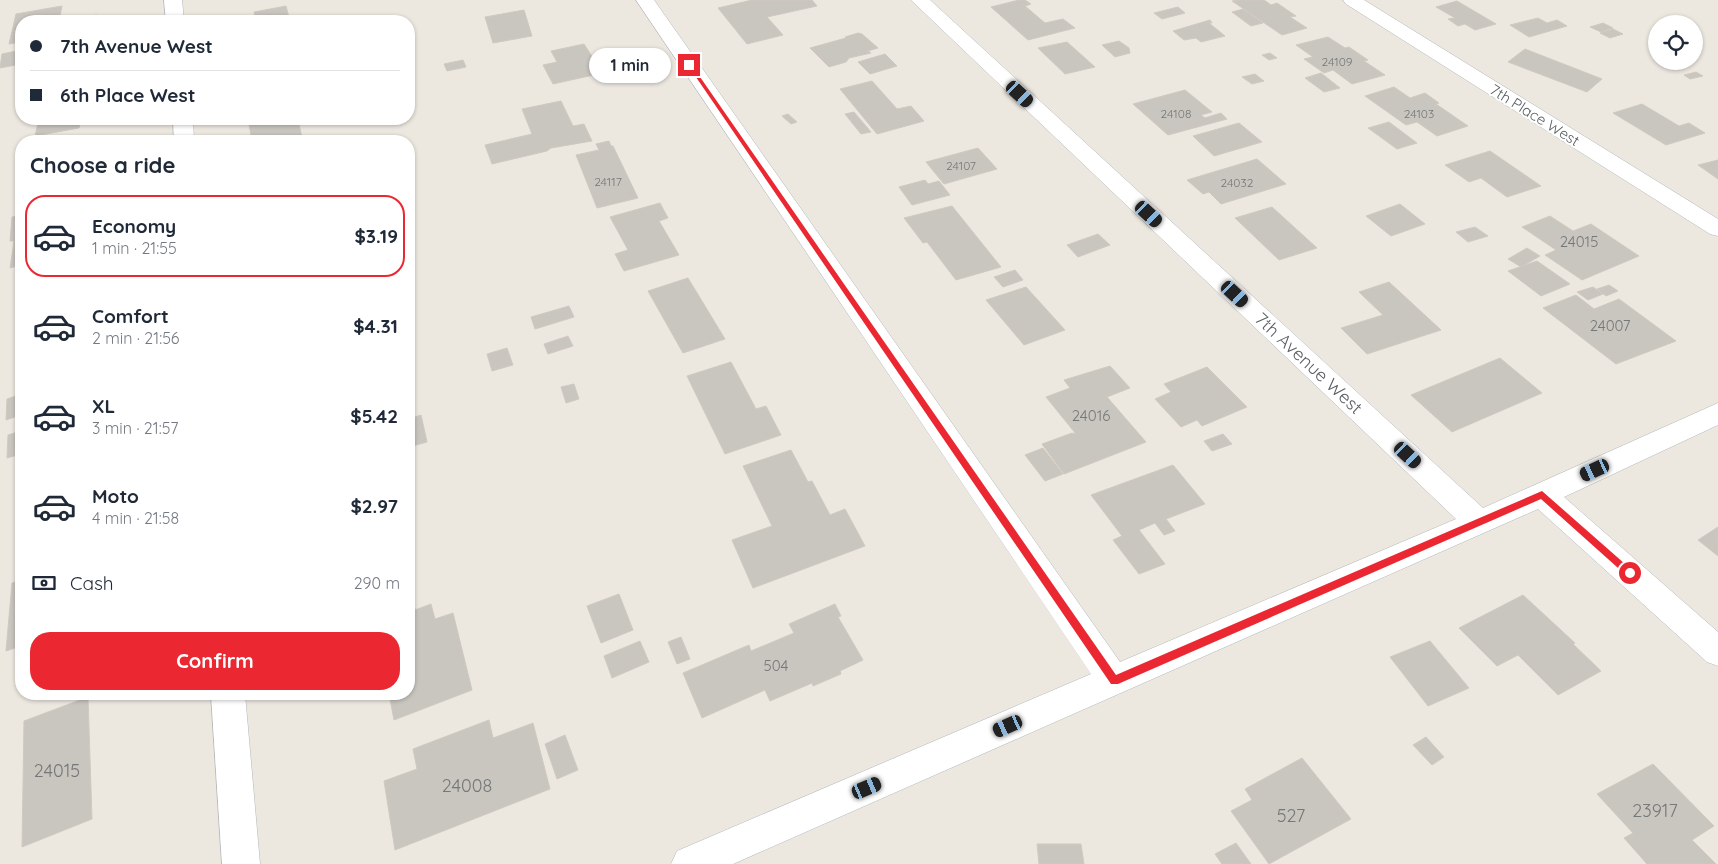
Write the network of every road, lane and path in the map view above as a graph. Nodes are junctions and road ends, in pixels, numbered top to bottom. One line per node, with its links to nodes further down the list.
1 (173, 0): 5 (street)
2 (645, 0): 11 (street)
3 (920, 0): 9 (street, 7th Avenue West)
4 (1352, 0): 6 (street, 7th Place West)
5 (174, 15)
6 (1718, 229)
7 (1718, 413): 8 (street)
8 (1542, 495): 9 (street); 10 (street)
9 (1479, 522): 11 (street)
10 (1718, 652)
11 (1114, 680): 14 (street)
12 (228, 700): 13 (street)
13 (241, 864)
14 (690, 864)

